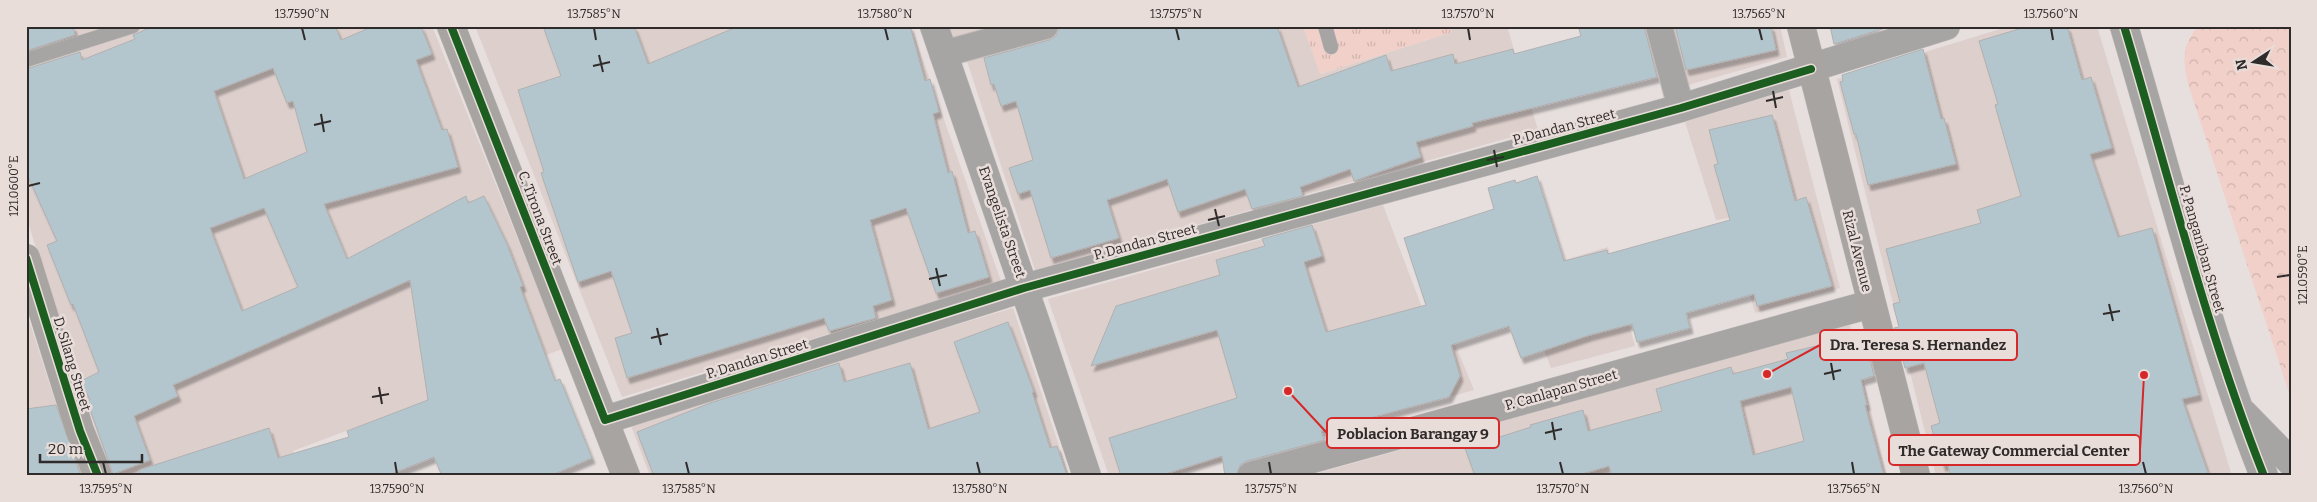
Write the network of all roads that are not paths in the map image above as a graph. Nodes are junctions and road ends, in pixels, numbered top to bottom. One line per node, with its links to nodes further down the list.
1 (133, 26): 12 (lane)
2 (451, 26): 19 (main road, C. Tirona Street)
3 (934, 26): 11 (street, Evangelista Street)
4 (1045, 26): 11 (street)
5 (1325, 26): 10 (lane)
6 (1659, 26): 14 (street)
7 (1800, 26): 13 (main road, Rizal Avenue)
8 (1946, 26): 13 (street, P. Dandan Street)
9 (2124, 26): 18 (street, P. Panganiban Street)
10 (1332, 47)
11 (943, 54): 16 (street, Evangelista Street)
12 (26, 60)
13 (1811, 69): 14 (street, P. Dandan Street); 17 (main road, Rizal Avenue)
14 (1681, 108): 16 (street, P. Dandan Street)
15 (26, 258): 21 (main road, D. Silang Street)
16 (1024, 288): 19 (street, P. Dandan Street); 23 (street, Evangelista Street)
17 (1871, 304): 24 (street, P. Canlapan Street); 25 (main road, Rizal Avenue)
18 (2237, 407): 20 (street, P. Panganiban Street); 26 (street, P. Panganiban Street)
19 (605, 420): 22 (main road, C. Tirona Street)
20 (2291, 462)
21 (98, 476)
22 (626, 476)
23 (1087, 476)
24 (1251, 476)
25 (1916, 476)
26 (2264, 476)

